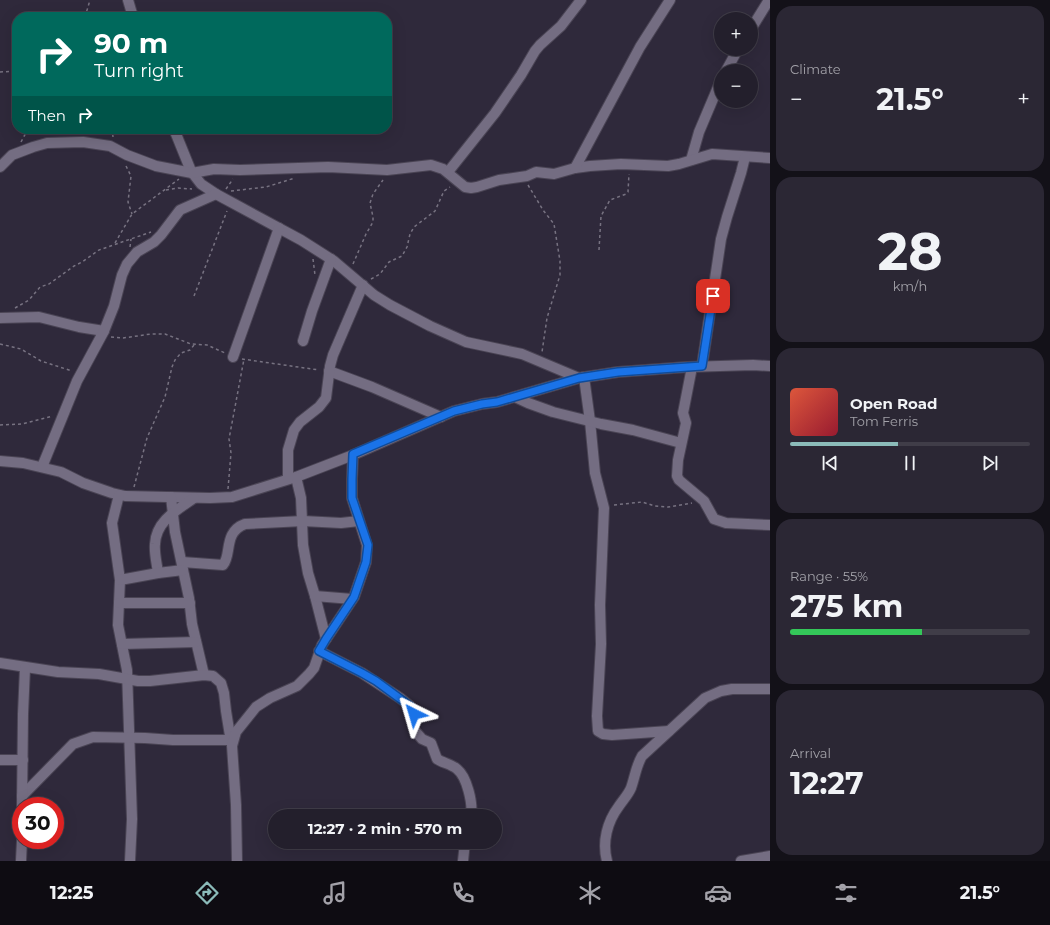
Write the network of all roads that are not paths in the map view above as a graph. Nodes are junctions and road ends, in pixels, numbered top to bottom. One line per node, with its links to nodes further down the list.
1 (128, 0): 5 (street)
2 (581, 0): 15 (street)
3 (670, 0): 13 (street)
4 (769, 0): 6 (street)
5 (132, 12)
6 (758, 18)
7 (714, 93): 11 (street)
8 (176, 134): 14 (street)
9 (745, 157): 10 (street); 11 (street); 25 (street)
10 (770, 158)
11 (691, 160): 13 (street)
12 (0, 167): 14 (street)
13 (575, 168): 15 (street)
14 (190, 172): 15 (street); 16 (street)
15 (448, 172)
16 (212, 191): 17 (street); 21 (street)
17 (279, 228): 18 (street); 23 (street)
18 (331, 259): 19 (street); 22 (street)
19 (363, 285): 26 (street); 27 (street)
20 (2, 318): 21 (street)
21 (103, 333): 35 (street)
22 (303, 341)
23 (233, 357)
24 (770, 366): 25 (street)
25 (697, 367): 27 (street); 31 (street)
26 (329, 371): 29 (street); 37 (street)
27 (582, 378): 28 (street); 30 (street)
28 (515, 397): 29 (street); 30 (street)
29 (441, 417): 32 (street)
30 (590, 422): 31 (street); 63 (street)
31 (681, 444): 44 (street)
32 (353, 454): 34 (street); 36 (street)
33 (0, 461): 35 (street)
34 (336, 461): 36 (street); 37 (street)
35 (42, 467): 38 (street)
36 (352, 476): 43 (street)
37 (292, 478): 40 (street); 42 (street)
38 (119, 495): 39 (street); 47 (street)
39 (171, 497): 40 (street); 41 (street)
40 (194, 498): 41 (street)
41 (173, 512): 45 (street); 46 (street)
42 (303, 521): 43 (street); 45 (street); 49 (street)
43 (359, 521): 50 (street)
44 (770, 525)
45 (183, 566): 46 (street); 48 (street)
46 (158, 573): 47 (street)
47 (120, 580): 51 (street)
48 (186, 586): 52 (street); 53 (street)
49 (315, 596): 50 (street); 54 (street)
50 (352, 599): 54 (street)
51 (119, 603): 52 (street); 56 (street)
52 (176, 603): 53 (street)
53 (190, 603): 55 (street)
54 (326, 639): 57 (street)
55 (196, 642): 56 (street); 60 (street)
56 (122, 644): 61 (street)
57 (319, 651): 65 (street); 70 (street)
58 (0, 664): 59 (street)
59 (25, 668): 61 (street); 67 (street)
60 (204, 674): 61 (street); 65 (street)
61 (128, 679): 64 (street)
62 (770, 689): 63 (street)
63 (669, 731): 78 (street)
64 (128, 738): 65 (street); 69 (street); 75 (street)
65 (231, 743): 76 (street)
66 (0, 760): 67 (street)
67 (23, 760): 68 (street)
68 (22, 797)
69 (26, 797)
70 (472, 809)
71 (22, 849): 74 (street)
72 (464, 849): 77 (street)
73 (770, 856): 79 (street)
74 (21, 861)
75 (130, 861)
76 (237, 861)
77 (463, 861)
78 (607, 861)
79 (741, 861)

